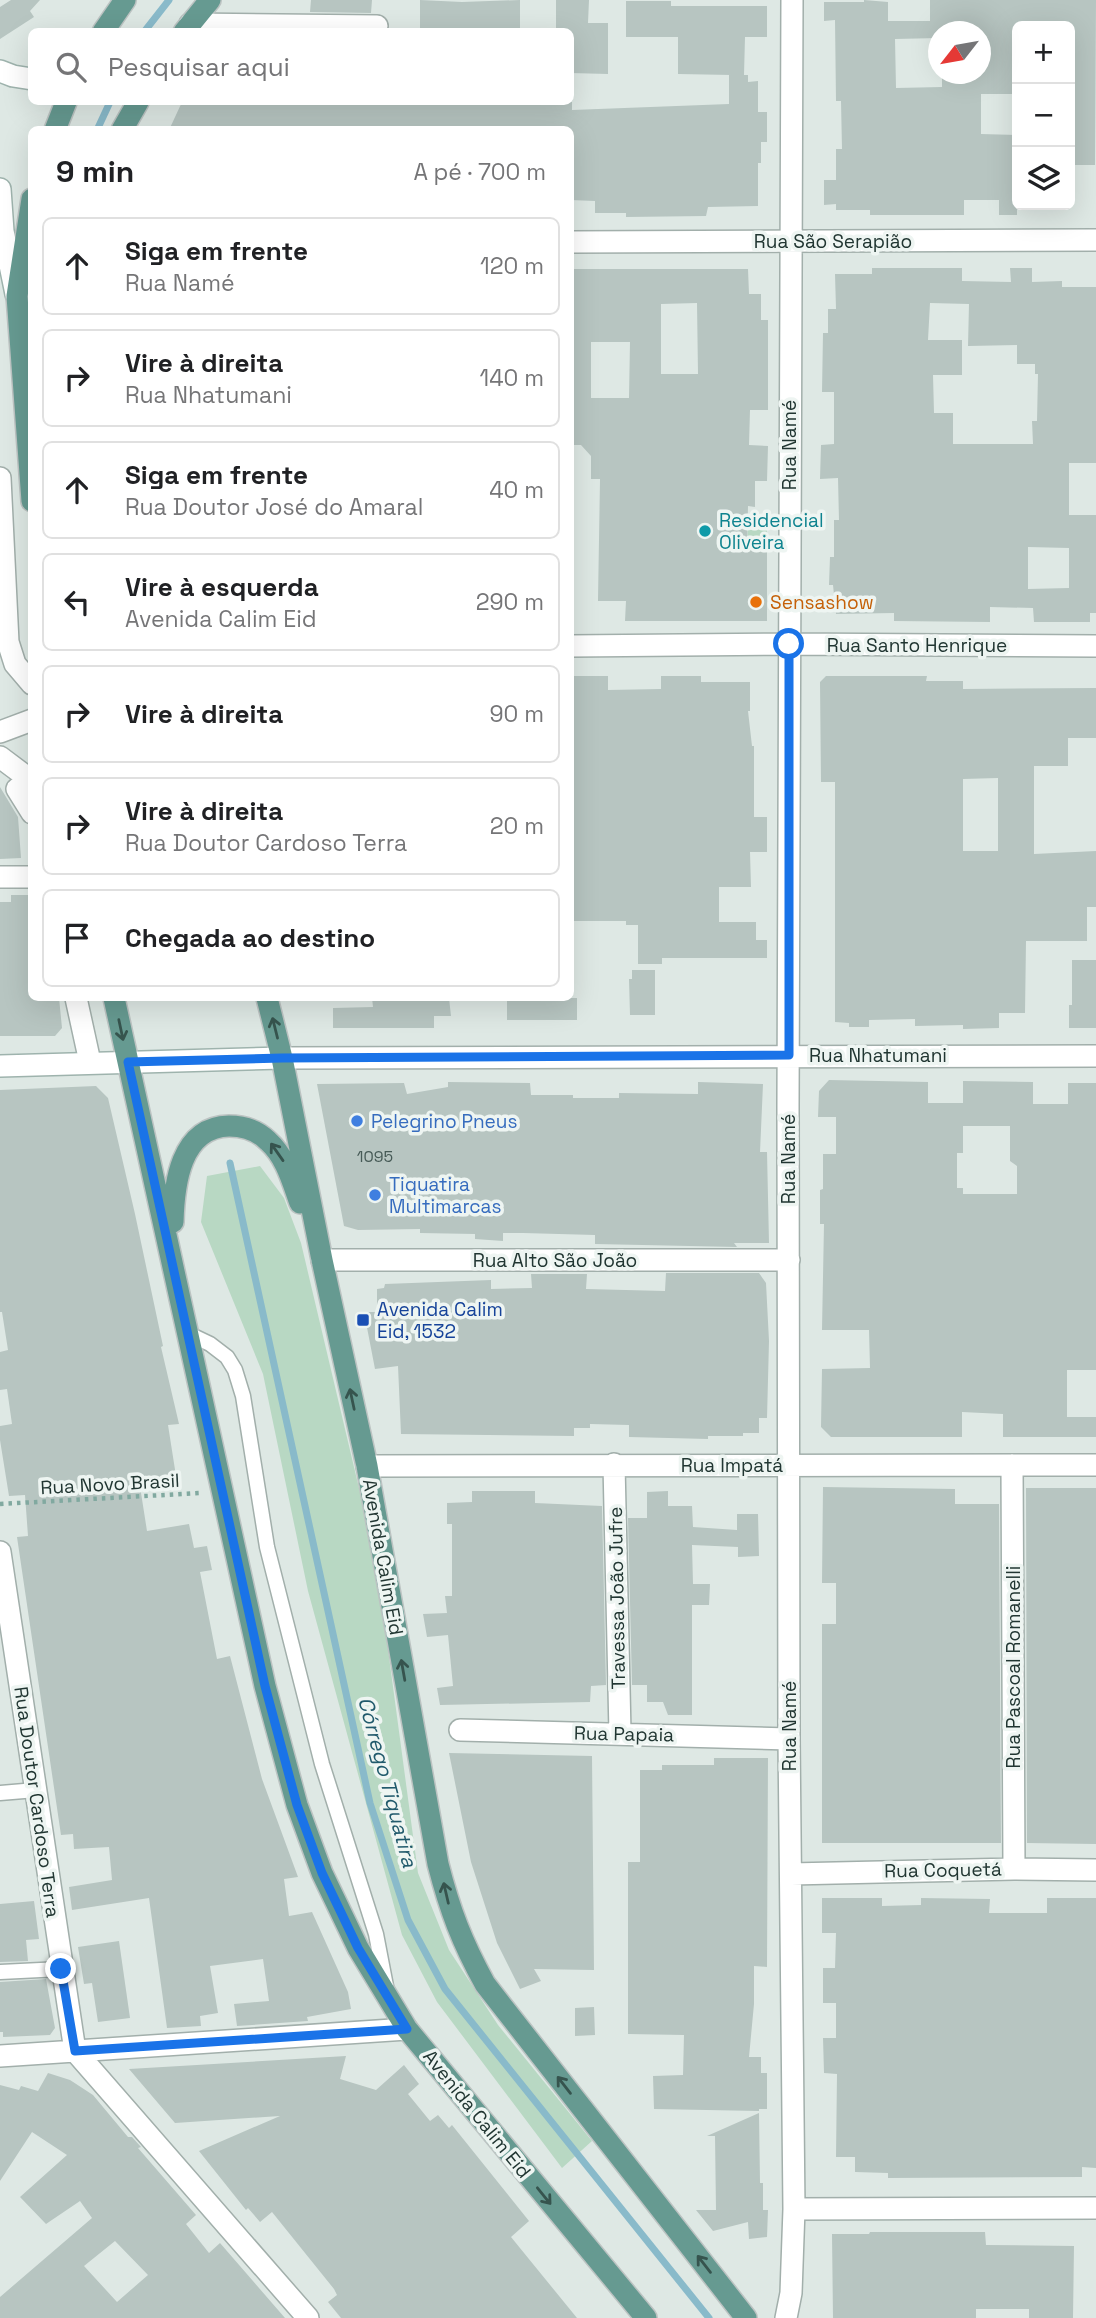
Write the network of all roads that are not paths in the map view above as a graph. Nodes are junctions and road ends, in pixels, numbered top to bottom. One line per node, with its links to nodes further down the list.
1 (125, 0): 5 (main road)
2 (210, 0): 6 (main road)
3 (792, 0): 16 (street, Rua Namé)
4 (377, 26): 6 (street)
5 (106, 28)
6 (187, 28)
7 (0, 71): 8 (street)
8 (28, 78)
9 (65, 105): 11 (main road)
10 (136, 105): 12 (main road)
11 (57, 126)
12 (124, 126)
13 (0, 189): 18 (street)
14 (28, 225): 18 (main road)
15 (1096, 240): 16 (street, Rua São Serapião)
16 (790, 241): 17 (street, Rua São Serapião); 21 (street, Rua Namé)
17 (574, 242)
18 (17, 296): 19 (main road)
19 (28, 446)
20 (0, 478): 24 (street)
21 (789, 644): 22 (street, Rua Santo Henrique); 23 (street, Rua Santo Henrique); 34 (street, Rua Namé)
22 (574, 646)
23 (1096, 646)
24 (28, 679)
25 (28, 722): 26 (street)
26 (0, 732)
27 (0, 758): 28 (street)
28 (24, 785)
29 (0, 877): 30 (street)
30 (28, 877)
31 (77, 1001): 37 (street)
32 (115, 1001): 38 (main road, Avenida Calim Eid, one-way to 38)
33 (268, 1001): 36 (main road, Avenida Calim Eid, one-way to 33)
34 (789, 1055): 35 (street, Rua Nhatumani); 36 (street, Rua Nhatumani); 42 (street, Rua Namé)
35 (1096, 1056)
36 (282, 1058): 38 (street, Rua Nhatumani); 41 (main road, Avenida Calim Eid)
37 (90, 1062): 38 (street, Rua Nhatumani); 39 (street, Rua Nhatumani)
38 (128, 1062): 40 (main road, Avenida Calim Eid)
39 (0, 1066)
40 (173, 1256): 41 (main road, one-way to 40); 43 (main road, Avenida Calim Eid)
41 (322, 1260): 42 (street, Rua Alto São João); 48 (main road, Avenida Calim Eid, one-way to 41)
42 (789, 1260): 45 (street, Rua Namé)
43 (189, 1334): 60 (main road, Avenida Calim Eid); 60 (lane)
44 (614, 1464): 45 (street, Rua Impatá); 48 (street, Rua Impatá); 51 (street, Travessa João Jufre)
45 (789, 1465): 46 (street, Rua Impatá); 52 (street, Rua Namé)
46 (1012, 1465): 47 (street, Rua Impatá); 55 (street, Rua Pascoal Romanelli)
47 (1096, 1465)
48 (367, 1466): 68 (main road, Avenida Calim Eid, one-way to 48)
49 (0, 1552): 53 (street, Rua Doutor Cardoso Terra)
50 (460, 1730): 51 (street, Rua Papaia)
51 (620, 1733): 52 (street, Rua Papaia)
52 (789, 1738): 57 (street, Rua Namé)
53 (36, 1790): 54 (lane); 58 (street, Rua Doutor Cardoso Terra)
54 (0, 1793)
55 (1014, 1869): 56 (street, Rua Coquetá); 57 (street, Rua Coquetá)
56 (1096, 1870)
57 (790, 1874): 65 (street, Rua Namé)
58 (61, 1969): 59 (lane); 62 (street, Rua Doutor Cardoso Terra)
59 (0, 1972)
60 (388, 2000): 61 (main road, Avenida Calim Eid)
61 (407, 2029): 62 (street); 67 (main road, Avenida Calim Eid, one-way to 67)
62 (75, 2051): 63 (street); 66 (street)
63 (0, 2056)
64 (1096, 2208): 65 (street)
65 (794, 2209): 69 (street, Rua Namé)
66 (308, 2318)
67 (646, 2318)
68 (746, 2318)
69 (786, 2318)

